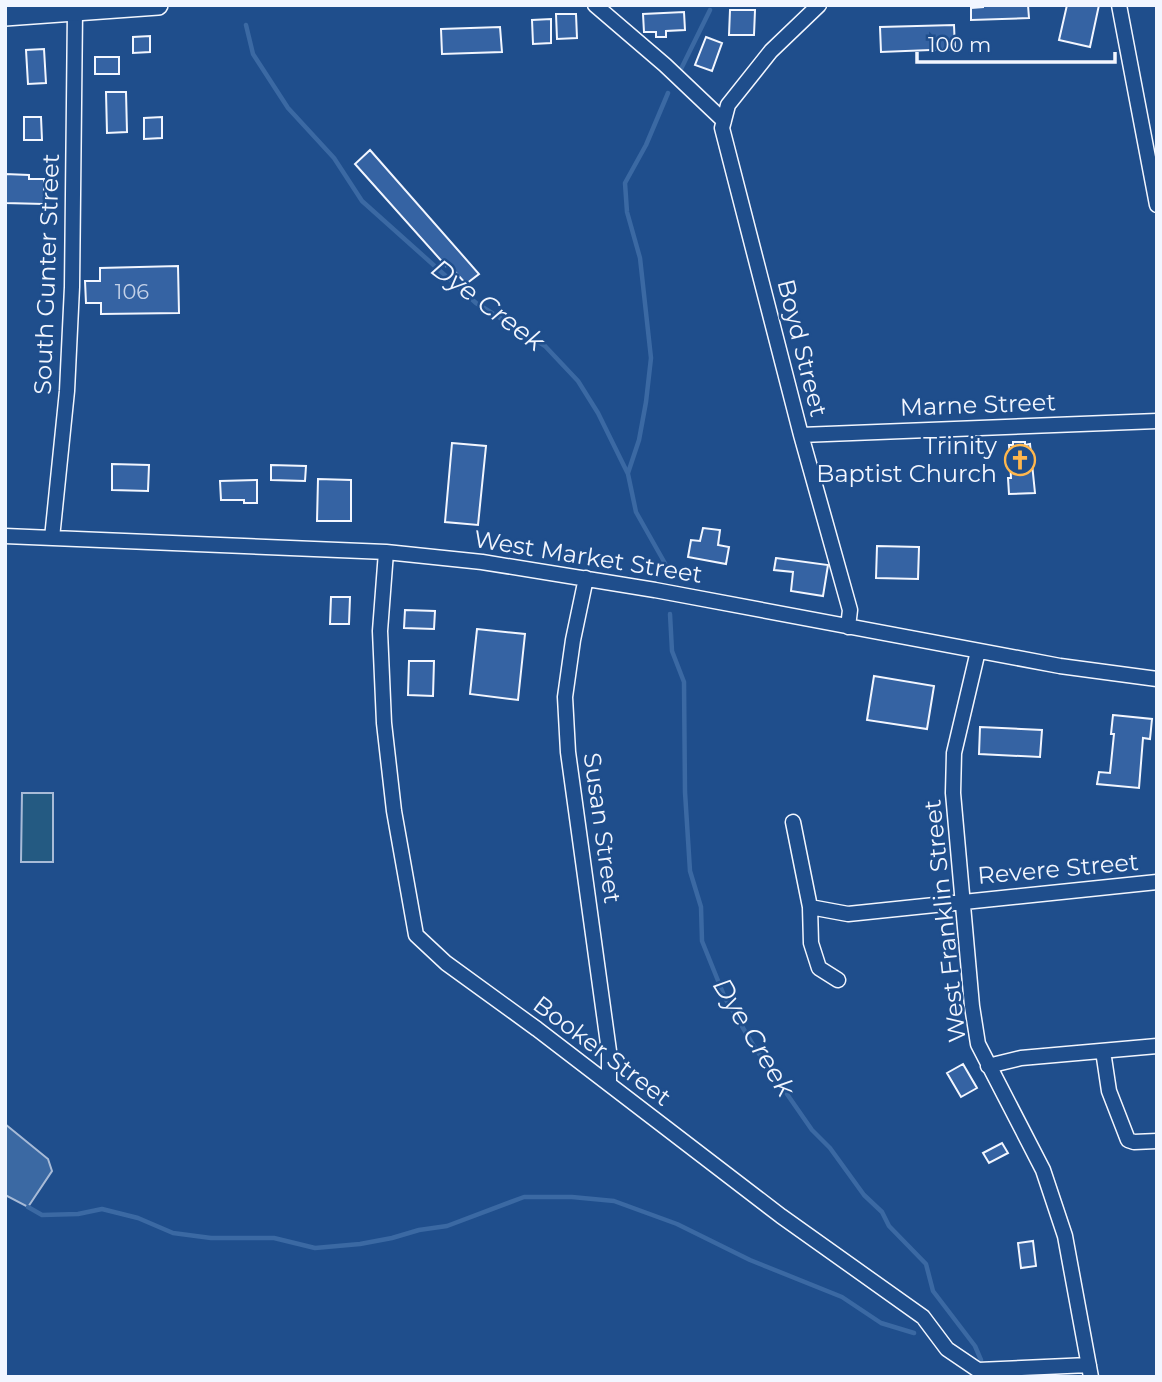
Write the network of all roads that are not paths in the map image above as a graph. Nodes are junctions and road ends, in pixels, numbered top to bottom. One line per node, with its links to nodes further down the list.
1 (158, 5): 5 (main road)
2 (596, 5): 7 (street)
3 (819, 5): 7 (street)
4 (1119, 5): 8 (street)
5 (75, 11): 6 (main road); 12 (street, South Gunter Street)
6 (5, 16)
7 (724, 121): 10 (street, Boyd Street)
8 (1157, 205)
9 (1157, 421): 10 (street, Marne Street)
10 (800, 435): 15 (street, Boyd Street)
11 (5, 536): 12 (street, West Market Street)
12 (52, 538): 13 (street, West Market Street)
13 (386, 552): 14 (street, West Market Street); 26 (street, Booker Street)
14 (586, 578): 15 (street, West Market Street); 26 (street, Susan Street)
15 (848, 627): 16 (street, West Market Street)
16 (978, 651): 17 (street, West Market Street); 20 (street, West Franklin Street)
17 (1157, 679)
18 (793, 822): 21 (street)
19 (1157, 882): 20 (street, Revere Street)
20 (963, 901): 21 (street, Revere Street); 25 (street, West Franklin Street)
21 (810, 906): 22 (street)
22 (838, 980)
23 (1157, 1046): 24 (street)
24 (1102, 1051): 25 (street); 27 (street)
25 (988, 1066): 28 (street, West Franklin Street)
26 (609, 1084): 28 (street, Booker Street)
27 (1157, 1141)
28 (1090, 1371)

